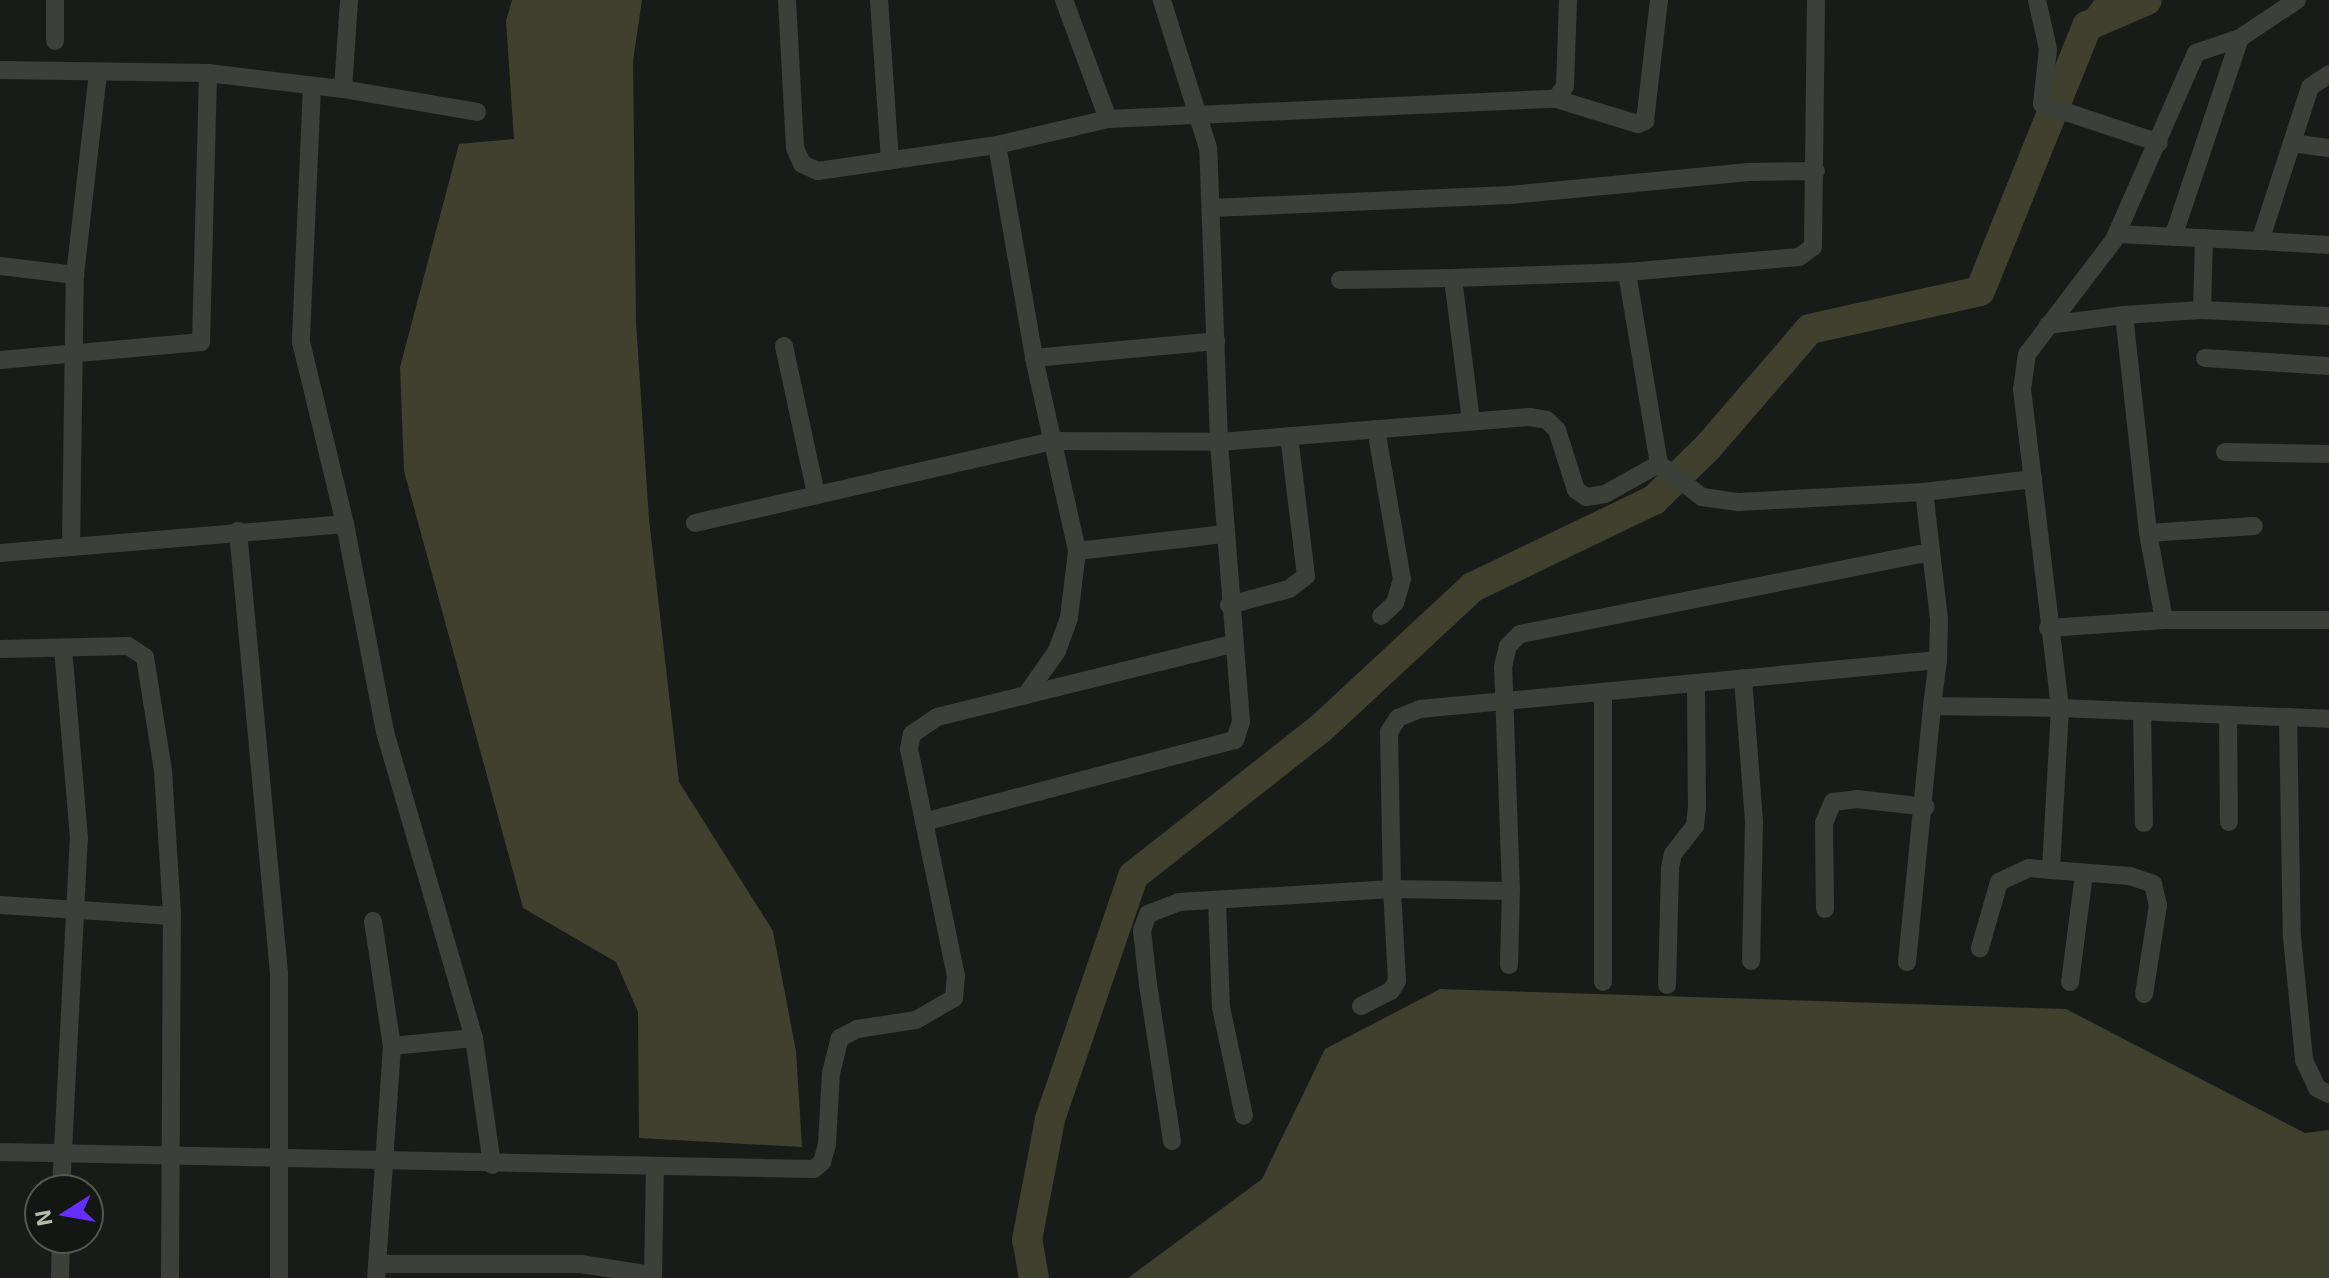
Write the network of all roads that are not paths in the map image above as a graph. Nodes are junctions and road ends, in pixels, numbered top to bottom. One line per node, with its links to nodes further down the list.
1 (55, 0): 13 (street)
2 (349, 0): 19 (street)
3 (787, 0): 28 (street)
4 (879, 0): 28 (street)
5 (1064, 0): 22 (street)
6 (1162, 0): 23 (street)
7 (1568, 0): 20 (street)
8 (1659, 0): 20 (street)
9 (1816, 0): 29 (street)
10 (2037, 0): 24 (street)
11 (2297, 0): 12 (street)
12 (2240, 38): 24 (street); 32 (street)
13 (55, 41)
14 (0, 70): 15 (street)
15 (98, 72): 16 (street); 38 (street)
16 (208, 73): 18 (street); 47 (street)
17 (2329, 74): 25 (street)
18 (312, 86): 19 (street); 64 (street)
19 (343, 89): 21 (street)
20 (1556, 99): 23 (street)
21 (477, 112)
22 (1108, 119): 23 (street); 26 (street)
23 (1202, 119): 30 (street)
24 (2159, 143): 31 (street)
25 (2292, 143): 27 (street); 34 (street)
26 (997, 145): 28 (street); 48 (street)
27 (2329, 148)
28 (890, 161)
29 (1816, 171): 30 (street); 37 (street)
30 (1212, 208): 45 (street)
31 (2117, 234): 32 (street); 44 (street)
32 (2173, 237): 33 (street)
33 (2204, 238): 34 (street); 41 (street)
34 (2260, 241): 35 (street)
35 (2329, 245)
36 (0, 266): 38 (street)
37 (1627, 272): 39 (street); 59 (street)
38 (75, 275): 47 (street)
39 (1453, 278): 40 (street); 52 (street)
40 (1340, 280)
41 (2202, 310): 42 (street); 43 (street)
42 (2124, 315): 44 (street); 67 (street)
43 (2329, 316)
44 (2048, 325): 60 (street)
45 (1216, 341): 48 (street); 56 (street)
46 (784, 346): 62 (street)
47 (77, 355): 50 (street); 69 (street)
48 (1034, 358): 55 (street)
49 (2205, 358): 51 (street)
50 (0, 360)
51 (2329, 366)
52 (1471, 421): 53 (street); 59 (street)
53 (1376, 429): 54 (street); 74 (street)
54 (1289, 436): 56 (street); 73 (street)
55 (1053, 441): 56 (street); 62 (street); 70 (street)
56 (1219, 442): 68 (street)
57 (2225, 452): 58 (street)
58 (2329, 454)
59 (1662, 468): 61 (street)
60 (2033, 479): 61 (street); 77 (street)
61 (1924, 492): 71 (street)
62 (816, 494): 63 (street)
63 (695, 523)
64 (345, 524): 66 (street); 116 (street)
65 (2254, 526): 67 (street)
66 (238, 531): 69 (street); 124 (street)
67 (2148, 533): 75 (street)
68 (1225, 534): 70 (street); 73 (street)
69 (71, 547): 72 (street)
70 (1077, 551): 85 (street)
71 (1931, 552): 81 (street); 86 (street)
72 (0, 553)
73 (1229, 605): 78 (street)
74 (1381, 616)
75 (2164, 620): 76 (street); 77 (street)
76 (2329, 620)
77 (2048, 628): 88 (street)
78 (1231, 644): 85 (street); 94 (street)
79 (63, 648): 80 (street); 104 (street); 105 (street)
80 (0, 649)
81 (1938, 660): 82 (street); 87 (street)
82 (1743, 678): 83 (street); 108 (street)
83 (1696, 683): 84 (street); 113 (street)
84 (1603, 692): 86 (street); 111 (street)
85 (1026, 695): 94 (street)
86 (1506, 701): 99 (street); 100 (street)
87 (1932, 706): 88 (street); 93 (street)
88 (2060, 708): 89 (street); 97 (street)
89 (2142, 712): 90 (street); 96 (street)
90 (2228, 715): 91 (street); 95 (street)
91 (2288, 717): 92 (street); 118 (street)
92 (2329, 719)
93 (1926, 807): 103 (street); 109 (street)
94 (924, 822): 127 (street)
95 (2229, 822)
96 (2144, 823)
97 (2051, 870): 98 (street); 107 (street)
98 (2084, 874): 112 (street); 114 (street)
99 (1392, 889): 100 (street); 101 (street); 115 (street)
100 (1511, 891): 110 (street)
101 (1217, 900): 119 (street); 120 (street)
102 (0, 905): 104 (street)
103 (1825, 909)
104 (72, 913): 105 (street); 123 (street)
105 (172, 916): 122 (street)
106 (373, 921): 117 (street)
107 (1980, 948)
108 (1751, 961)
109 (1907, 962)
110 (1509, 965)
111 (1603, 982)
112 (2070, 982)
113 (1667, 985)
114 (2144, 994)
115 (1361, 1006)
116 (474, 1038): 117 (street); 126 (street)
117 (392, 1046): 125 (street)
118 (2329, 1094)
119 (1244, 1116)
120 (1172, 1141)
121 (0, 1152): 123 (street)
122 (172, 1153): 123 (street); 124 (street); 133 (street)
123 (61, 1155): 128 (street)
124 (277, 1159): 125 (street); 134 (street)
125 (381, 1161): 126 (street); 130 (street)
126 (492, 1165): 127 (street)
127 (655, 1168): 131 (street)
128 (61, 1174)
129 (61, 1254): 132 (street)
130 (377, 1271): 131 (street)
131 (653, 1276)
132 (60, 1278)
133 (170, 1278)
134 (279, 1278)

